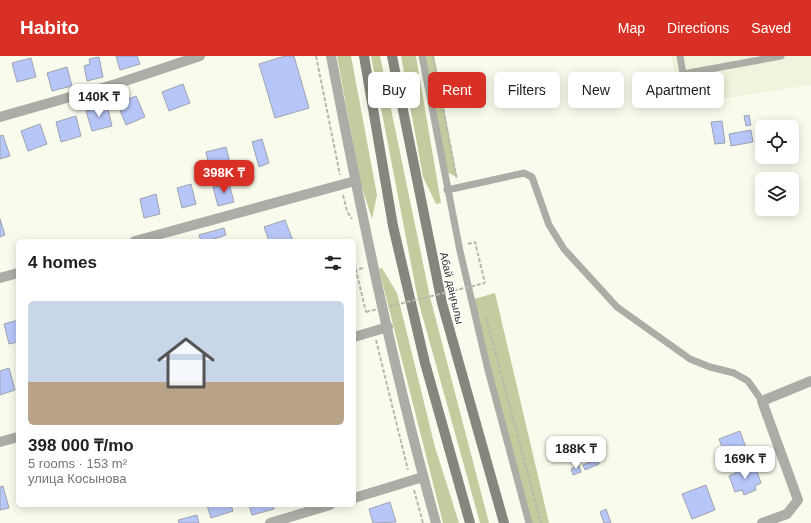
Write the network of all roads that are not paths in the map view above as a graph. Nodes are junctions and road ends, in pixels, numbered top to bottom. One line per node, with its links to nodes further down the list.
1 (200, 56): 8 (street)
2 (331, 56): 9 (street)
3 (364, 56): 25 (main road)
4 (392, 56): 26 (main road, Абай даңғылы)
5 (422, 56): 10 (lane)
6 (680, 56): 7 (lane)
7 (781, 56)
8 (0, 117)
9 (355, 181): 11 (street); 14 (street)
10 (447, 190): 17 (lane); 27 (lane)
11 (142, 239)
12 (16, 274): 13 (street)
13 (0, 278)
14 (388, 327): 15 (street); 20 (street)
15 (356, 336)
16 (811, 381): 17 (street)
17 (762, 401): 28 (street)
18 (16, 438): 19 (street)
19 (0, 442)
20 (423, 477): 21 (street); 24 (street)
21 (356, 497)
22 (323, 507): 23 (street)
23 (270, 523)
24 (436, 523)
25 (470, 523)
26 (504, 523)
27 (529, 523)
28 (762, 523)

